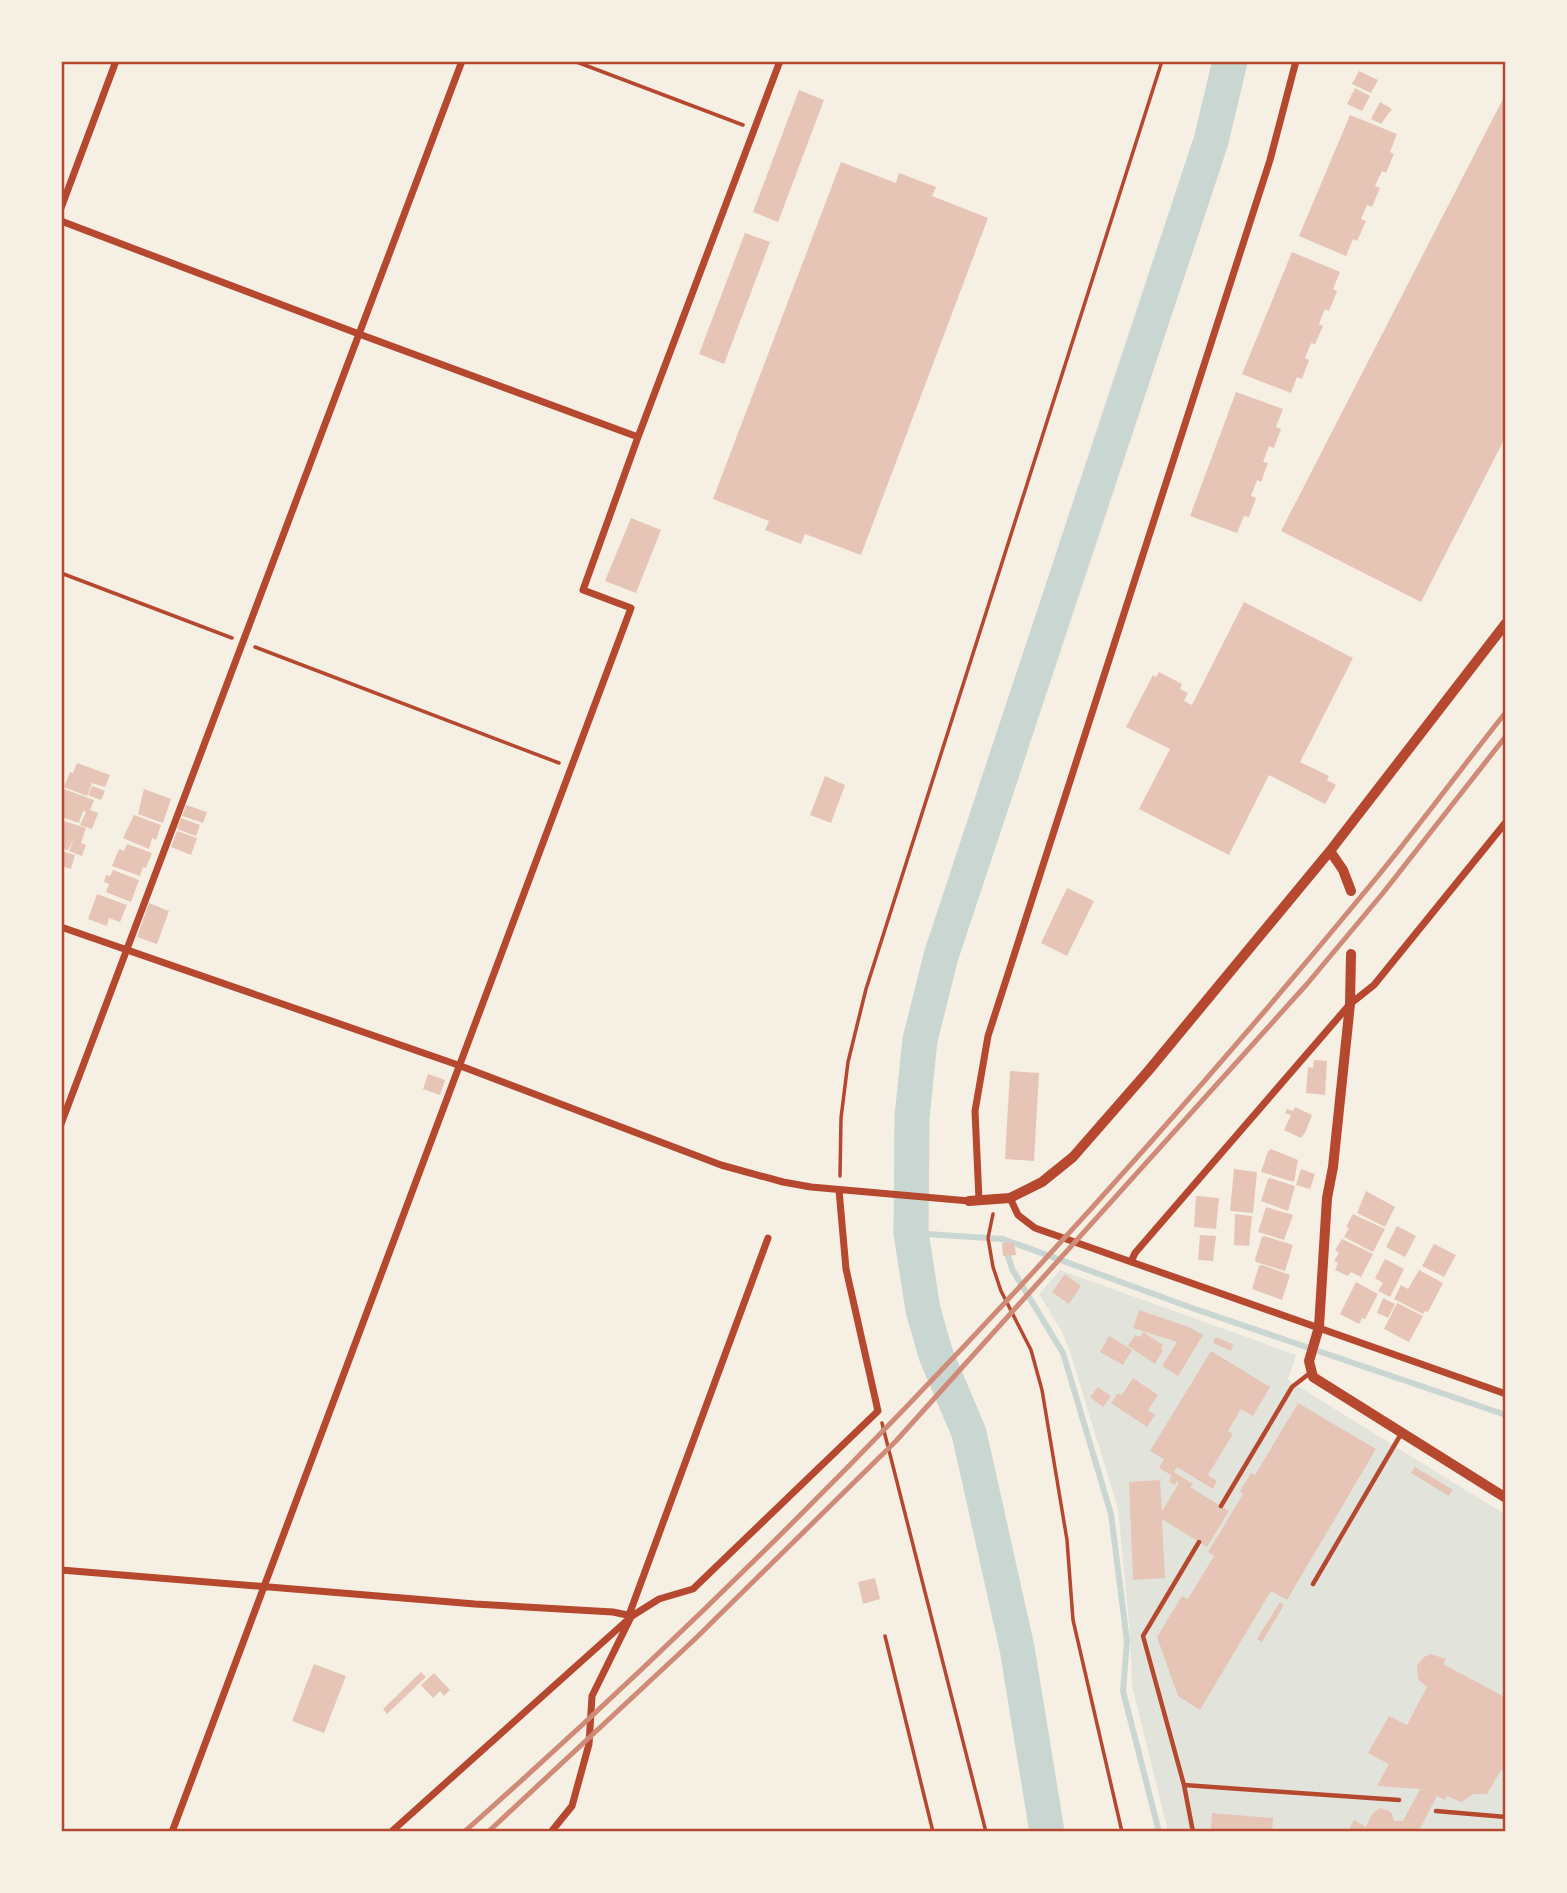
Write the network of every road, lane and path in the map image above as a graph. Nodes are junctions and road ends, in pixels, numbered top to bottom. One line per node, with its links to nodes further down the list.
1 (116, 61): 8 (street)
2 (462, 61): 10 (street)
3 (574, 61): 7 (path)
4 (780, 61): 7 (street)
5 (1162, 61): 27 (path)
6 (1296, 61): 29 (street)
7 (755, 130): 11 (street)
8 (61, 208)
9 (61, 221): 10 (street)
10 (359, 334): 11 (street); 14 (street)
11 (638, 437): 15 (street)
12 (61, 573): 14 (path)
13 (1506, 622): 19 (street)
14 (243, 642): 15 (path); 22 (street)
15 (570, 767): 25 (street)
16 (1506, 822): 17 (street)
17 (1498, 833): 18 (street); 24 (street)
18 (1505, 840)
19 (1330, 851): 20 (street); 28 (street)
20 (1351, 891)
21 (61, 927): 22 (street)
22 (126, 949): 25 (street); 26 (street)
23 (1351, 954): 24 (street)
24 (1350, 1004): 31 (street); 32 (street)
25 (458, 1065): 27 (street); 42 (street)
26 (61, 1124)
27 (839, 1190): 29 (street); 35 (street)
28 (1004, 1198): 29 (street); 31 (street); 54 (path)
29 (974, 1201)
30 (768, 1238): 43 (street)
31 (1131, 1262): 32 (street)
32 (1317, 1331): 33 (street); 34 (street)
33 (1310, 1367): 36 (street); 38 (lane)
34 (1506, 1394)
35 (878, 1411): 43 (street); 53 (path)
36 (1402, 1433): 37 (street); 41 (lane)
37 (1506, 1498)
38 (1221, 1506)
39 (1199, 1542): 45 (lane)
40 (61, 1570): 42 (street)
41 (1313, 1584)
42 (266, 1586): 43 (street); 49 (street)
43 (630, 1615): 50 (street); 51 (street)
44 (885, 1636): 52 (path)
45 (1184, 1785): 46 (lane); 55 (lane)
46 (1399, 1800)
47 (1436, 1811): 48 (lane)
48 (1506, 1817)
49 (172, 1832)
50 (391, 1832)
51 (551, 1832)
52 (933, 1832)
53 (986, 1832)
54 (1122, 1832)
55 (1193, 1832)

